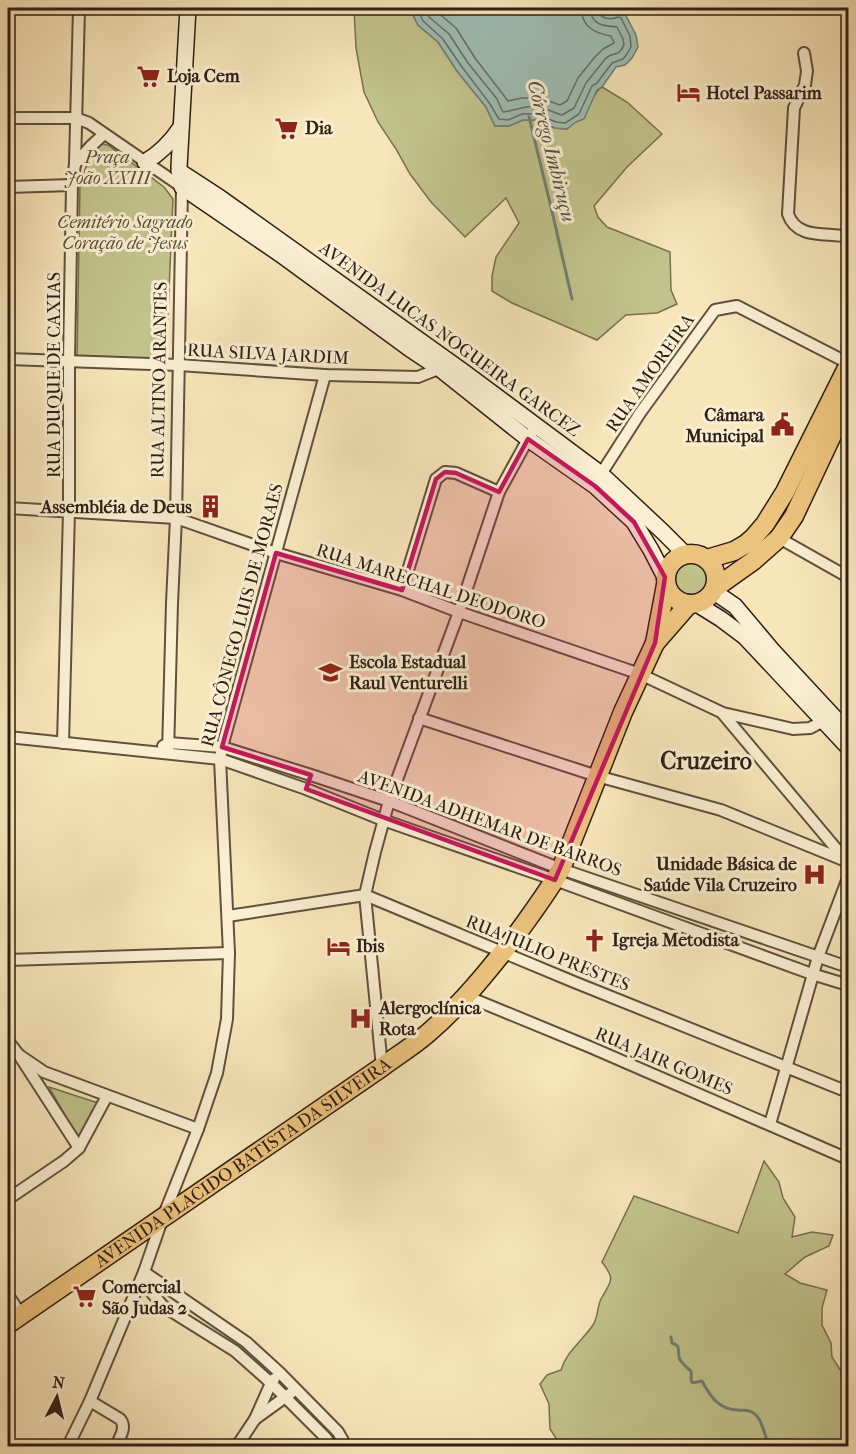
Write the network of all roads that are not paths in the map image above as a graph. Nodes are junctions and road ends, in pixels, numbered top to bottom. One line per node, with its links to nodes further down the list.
1 (79, 8): 5 (street, RUA DUQUE DE CAXIAS)
2 (188, 8): 6 (street, RUA ALTINO ARANTES)
3 (804, 53): 13 (street)
4 (8, 118): 5 (street)
5 (76, 118): 7 (street); 9 (street, RUA DUQUE DE CAXIAS)
6 (181, 127): 8 (street); 10 (street, RUA ALTINO ARANTES)
7 (104, 134): 8 (street); 9 (street)
8 (145, 162): 10 (street)
9 (75, 164): 11 (street, RUA DUQUE DE CAXIAS)
10 (181, 179): 17 (street, RUA ALTINO ARANTES); 18 (street, AVENIDA LUCAS NOGUEIRA GARCEZ)
11 (72, 185): 12 (street); 15 (street, RUA DUQUE DE CAXIAS)
12 (8, 187)
13 (849, 237)
14 (8, 359): 15 (street, RUA SILVA JARDIM)
15 (69, 361): 17 (street, RUA SILVA JARDIM); 26 (street, RUA DUQUE DE CAXIAS)
16 (849, 364): 22 (street, RUA AMOREIRA); 31 (main road)
17 (179, 365): 19 (street, RUA SILVA JARDIM); 27 (street, RUA ALTINO ARANTES)
18 (445, 365): 19 (street, RUA SILVA JARDIM); 21 (street, AVENIDA LUCAS NOGUEIRA GARCEZ)
19 (325, 375): 29 (street, RUA CÔNEGO LUIS DE MORAES)
20 (849, 401): 28 (main road)
21 (532, 432): 22 (street, AVENIDA LUCAS NOGUEIRA GARCEZ); 23 (street); 24 (street, AVENIDA LUCAS NOGUEIRA GARCEZ)
22 (601, 474): 24 (street, AVENIDA LUCAS NOGUEIRA GARCEZ)
23 (499, 492): 34 (street); 37 (street)
24 (620, 500): 30 (street, AVENIDA LUCAS NOGUEIRA GARCEZ); 33 (street, AVENIDA LUCAS NOGUEIRA GARCEZ)
25 (8, 508): 26 (street, RUA MARECHAL DEODORO)
26 (69, 511): 27 (street, RUA MARECHAL DEODORO); 45 (street, RUA DUQUE DE CAXIAS)
27 (176, 518): 29 (street, RUA MARECHAL DEODORO); 48 (street, RUA ALTINO ARANTES)
28 (779, 538): 32 (street); 35 (main road)
29 (276, 553): 34 (street, RUA MARECHAL DEODORO); 46 (street, RUA CÔNEGO LUIS DE MORAES)
30 (684, 554): 31 (main road); 33 (main road)
31 (707, 559): 35 (main road)
32 (849, 577)
33 (665, 581): 36 (main road); 38 (main road, AVENIDA PLACIDO BATISTA DA SILVEIRA)
34 (402, 590): 37 (street, RUA MARECHAL DEODORO)
35 (714, 590): 36 (main road); 42 (street)
36 (693, 604): 38 (main road, AVENIDA PLACIDO BATISTA DA SILVEIRA); 42 (street)
37 (459, 612): 39 (street, RUA MARECHAL DEODORO); 41 (street)
38 (655, 643): 39 (main road, AVENIDA PLACIDO BATISTA DA SILVEIRA)
39 (640, 674): 40 (street, RUA MARECHAL DEODORO); 51 (main road, AVENIDA PLACIDO BATISTA DA SILVEIRA)
40 (723, 713): 42 (street, RUA MARECHAL DEODORO); 55 (street)
41 (419, 718): 51 (street); 53 (street)
42 (828, 718): 43 (street); 47 (street)
43 (849, 732)
44 (8, 737): 45 (street, AVENIDA ADHEMAR DE BARROS)
45 (63, 743): 48 (street, AVENIDA ADHEMAR DE BARROS)
46 (222, 747): 48 (street, AVENIDA ADHEMAR DE BARROS); 49 (street, RUA CÔNEGO LUIS DE MORAES); 50 (street, AVENIDA ADHEMAR DE BARROS)
47 (849, 747)
48 (169, 748): 49 (street, AVENIDA ADHEMAR DE BARROS)
49 (220, 759): 52 (street, AVENIDA ADHEMAR DE BARROS); 59 (street, RUA CÔNEGO LUIS DE MORAES)
50 (311, 775): 52 (street); 53 (street, AVENIDA ADHEMAR DE BARROS)
51 (597, 776): 55 (street); 56 (main road, AVENIDA PLACIDO BATISTA DA SILVEIRA)
52 (306, 789): 54 (street, AVENIDA ADHEMAR DE BARROS)
53 (389, 801): 54 (street); 56 (street, AVENIDA ADHEMAR DE BARROS)
54 (383, 820): 56 (street, AVENIDA ADHEMAR DE BARROS); 58 (street)
55 (847, 862)
56 (558, 874): 60 (street, AVENIDA ADHEMAR DE BARROS); 61 (street, AVENIDA ADHEMAR DE BARROS); 63 (main road, AVENIDA PLACIDO BATISTA DA SILVEIRA)
57 (849, 878): 64 (street)
58 (365, 895): 59 (street); 63 (street, RUA JULIO PRESTES); 73 (street)
59 (228, 916): 62 (street, RUA CÔNEGO LUIS DE MORAES)
60 (701, 917): 61 (street); 64 (street, AVENIDA ADHEMAR DE BARROS)
61 (695, 931): 67 (street, AVENIDA ADHEMAR DE BARROS)
62 (229, 953): 65 (street); 77 (street, RUA CÔNEGO LUIS DE MORAES)
63 (502, 953): 69 (main road, AVENIDA PLACIDO BATISTA DA SILVEIRA); 72 (street, RUA JULIO PRESTES)
64 (818, 957): 66 (street, AVENIDA ADHEMAR DE BARROS); 67 (street)
65 (8, 960)
66 (849, 967)
67 (812, 974): 68 (street, AVENIDA ADHEMAR DE BARROS); 72 (street)
68 (849, 985)
69 (466, 996): 73 (main road, AVENIDA PLACIDO BATISTA DA SILVEIRA); 76 (street, RUA JAIR GOMES)
70 (8, 1041): 71 (street)
71 (19, 1054): 75 (street); 78 (street)
72 (785, 1066): 74 (street, RUA JULIO PRESTES); 76 (street)
73 (382, 1067): 81 (main road, AVENIDA PLACIDO BATISTA DA SILVEIRA)
74 (849, 1092)
75 (107, 1096): 77 (street); 78 (street)
76 (770, 1124): 79 (street, RUA JAIR GOMES)
77 (198, 1129): 81 (street, RUA CÔNEGO LUIS DE MORAES)
78 (79, 1148): 80 (street)
79 (849, 1159)
80 (8, 1199)
81 (163, 1217): 82 (street, RUA CÔNEGO LUIS DE MORAES); 84 (main road, AVENIDA PLACIDO BATISTA DA SILVEIRA)
82 (143, 1276): 85 (street); 86 (street); 89 (street, RUA CÔNEGO LUIS DE MORAES)
83 (8, 1295): 84 (street)
84 (14, 1319)
85 (280, 1373): 86 (street); 87 (street)
86 (271, 1383): 88 (street); 90 (street)
87 (296, 1389): 88 (street); 95 (street)
88 (286, 1397): 90 (street); 94 (street)
89 (90, 1401): 91 (street, RUA CÔNEGO LUIS DE MORAES); 92 (street)
90 (255, 1419): 93 (street)
91 (68, 1446)
92 (116, 1446)
93 (237, 1446)
94 (331, 1446)
95 (346, 1446)

